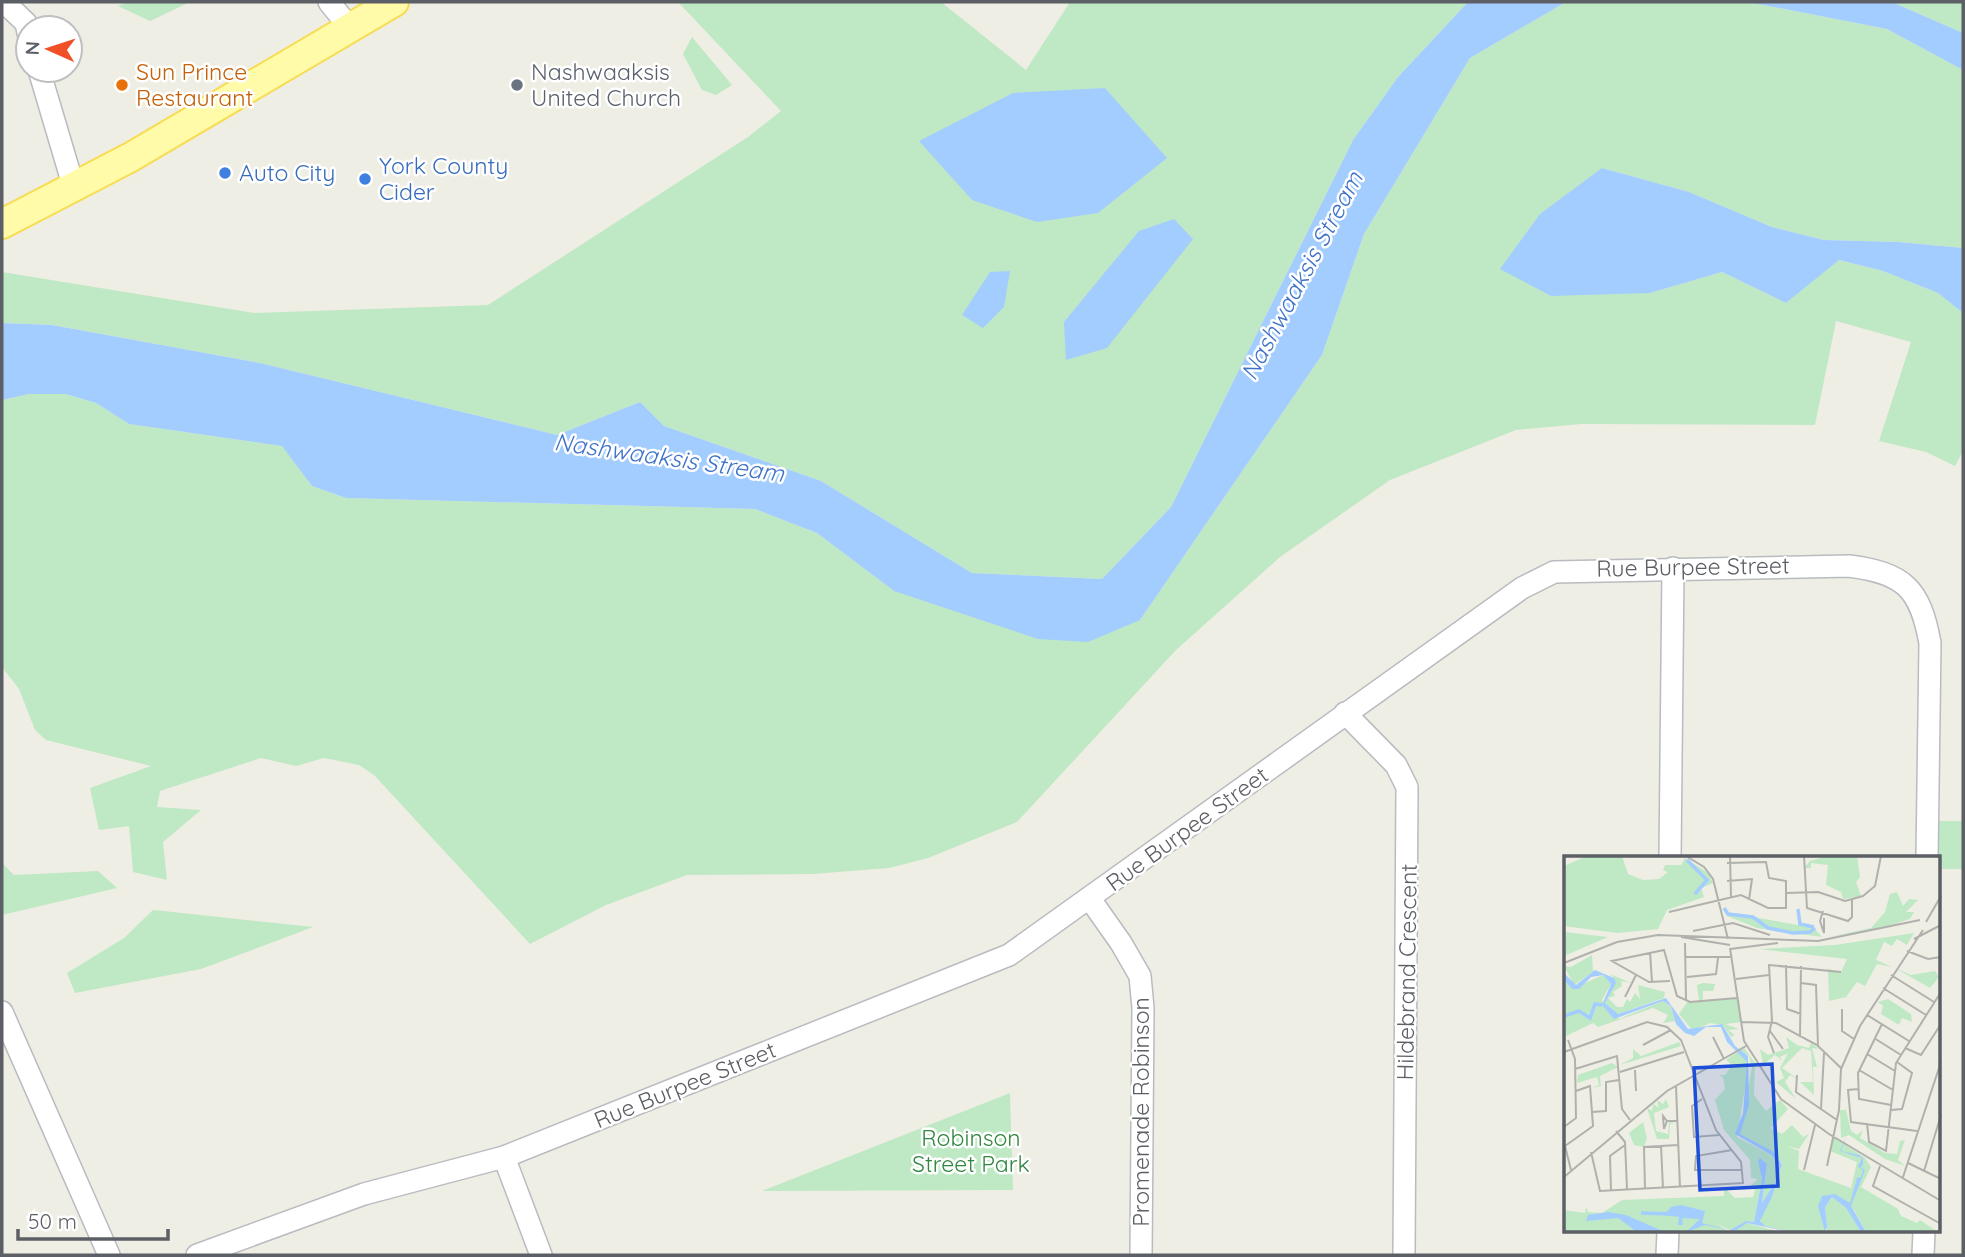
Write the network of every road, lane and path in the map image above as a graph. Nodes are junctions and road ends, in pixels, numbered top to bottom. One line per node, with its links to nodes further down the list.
1 (329, 2): 3 (street)
2 (394, 2): 3 (main road)
3 (351, 29): 5 (main road)
4 (43, 84): 5 (street)
5 (74, 188): 6 (main road)
6 (2, 224)
7 (1673, 568): 8 (street, Rue Burpee Street); 9 (street); 10 (street, Rue Burpee Street)
8 (1345, 713): 11 (street, Rue Burpee Street); 20 (street, Hildebrand Crescent)
9 (1671, 856)
10 (1927, 856)
11 (1090, 899): 13 (street, Rue Burpee Street); 19 (street, Promenade Robinson)
12 (2, 1012): 16 (street)
13 (504, 1157): 17 (street, Rue Burpee Street); 18 (street)
14 (1668, 1232): 21 (street)
15 (1924, 1232): 22 (street)
16 (109, 1255)
17 (197, 1255)
18 (541, 1255)
19 (1141, 1255)
20 (1404, 1255)
21 (1667, 1255)
22 (1923, 1255)

